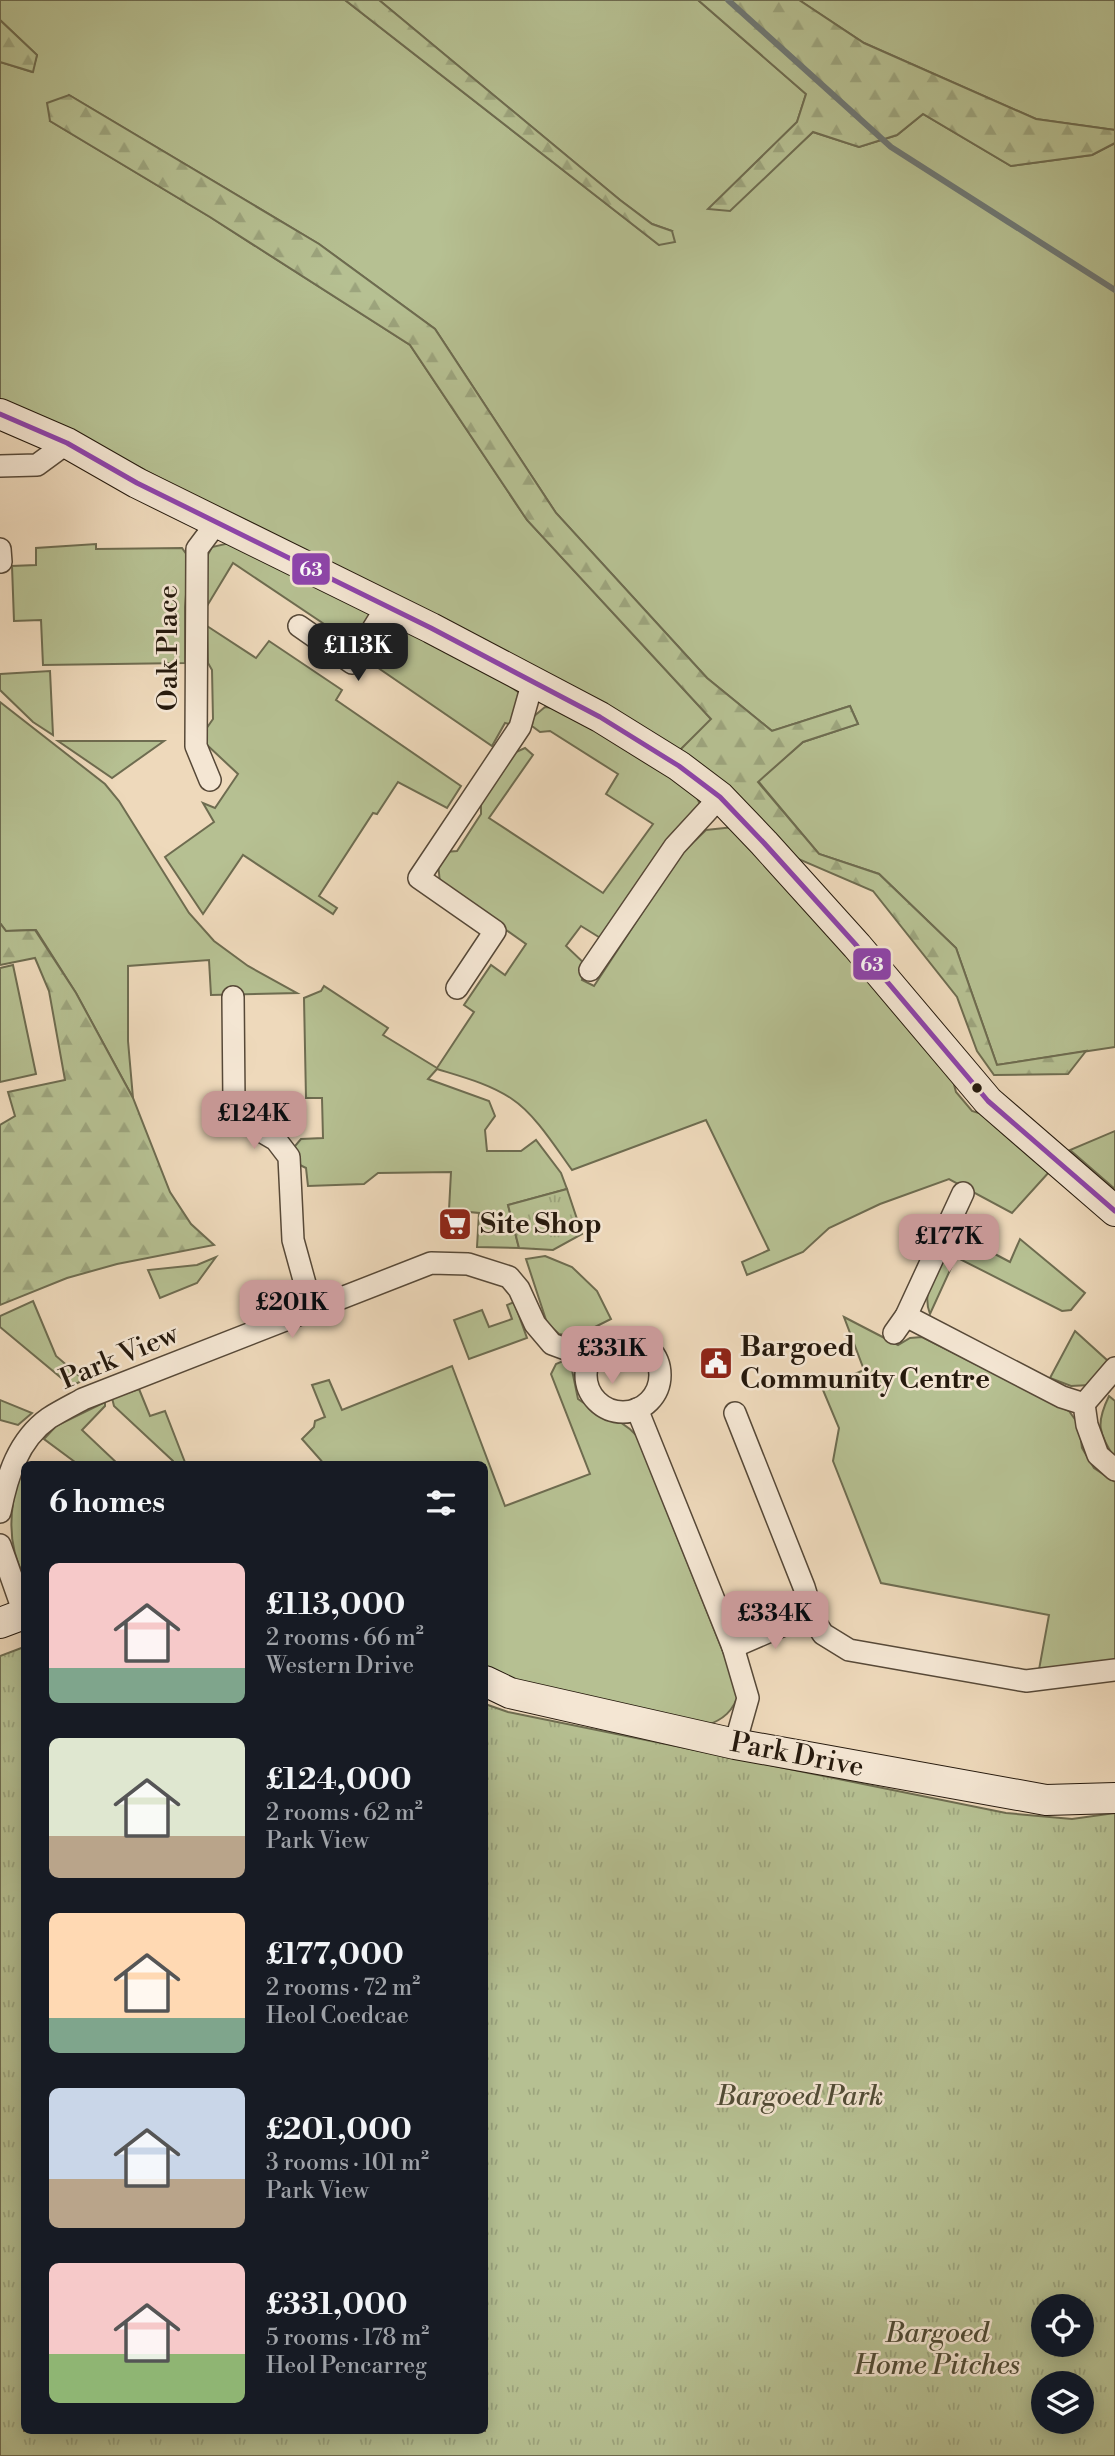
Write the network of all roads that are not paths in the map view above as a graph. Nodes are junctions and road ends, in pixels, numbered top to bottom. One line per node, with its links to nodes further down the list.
1 (0, 414): 2 (street)
2 (67, 443): 3 (street); 4 (street)
3 (0, 466)
4 (218, 521): 7 (street); 10 (street, Oak Place)
5 (0, 549): 6 (street)
6 (1, 562)
7 (387, 606): 8 (street); 9 (street)
8 (299, 626)
9 (533, 681): 11 (street); 13 (street)
10 (210, 780)
11 (720, 797): 12 (street); 16 (street)
12 (590, 970)
13 (457, 988)
14 (233, 997): 17 (street)
15 (963, 1193): 20 (street)
16 (1115, 1211)
17 (312, 1309): 18 (street, Park View); 24 (street, Park View)
18 (590, 1358): 21 (street); 21 (street)
19 (1115, 1368): 20 (street)
20 (1084, 1404): 23 (street)
21 (636, 1409): 30 (street)
22 (735, 1413): 28 (street)
23 (1115, 1470)
24 (0, 1512)
25 (0, 1545): 26 (street)
26 (21, 1605)
27 (21, 1615): 29 (street)
28 (814, 1620): 30 (street); 31 (street)
29 (0, 1623)
30 (733, 1647): 33 (street)
31 (1115, 1671)
32 (488, 1682): 33 (street, Park Drive)
33 (735, 1744): 34 (street, Park Drive)
34 (1115, 1798)

